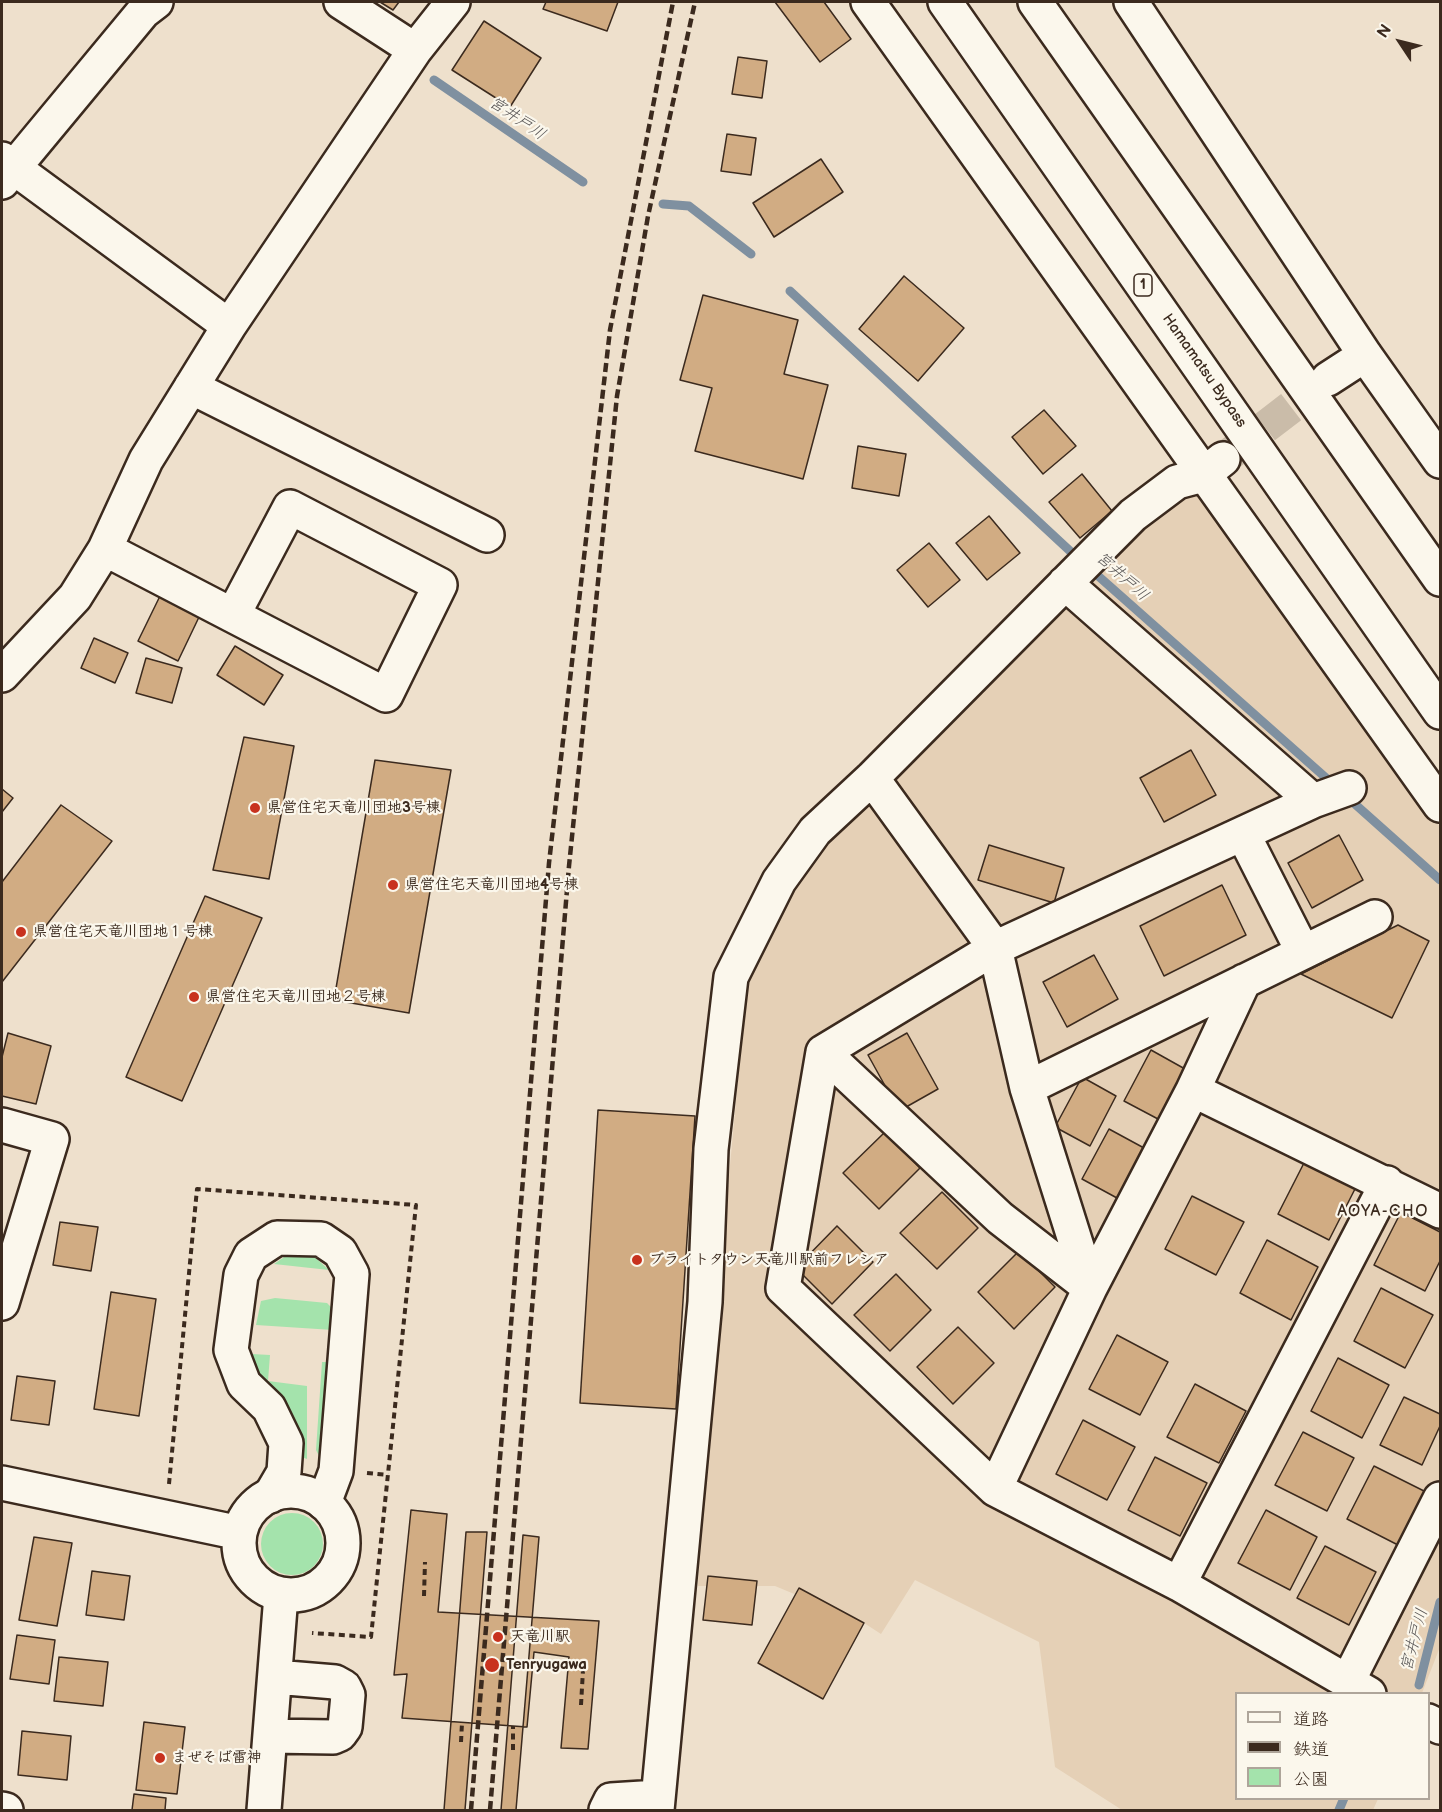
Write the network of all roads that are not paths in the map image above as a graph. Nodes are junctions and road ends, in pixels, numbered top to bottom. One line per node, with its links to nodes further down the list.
1 (156, 2): 9 (main road)
2 (341, 2): 8 (main road)
3 (453, 2): 8 (main road)
4 (868, 2): 15 (main road)
5 (945, 2): 22 (main road, Hamamatsu Bypass / 1)
6 (1035, 2): 18 (main road)
7 (1131, 2): 11 (main road)
8 (415, 50): 10 (main road)
9 (5, 170): 10 (main road)
10 (229, 326): 13 (main road)
11 (1365, 355): 12 (main road); 14 (main road)
12 (1328, 379)
13 (191, 387): 16 (main road); 17 (main road)
14 (1440, 462)
15 (1213, 467): 19 (main road); 24 (main road)
16 (487, 535)
17 (105, 549): 20 (main road); 21 (main road)
18 (1440, 579)
19 (1068, 580): 23 (main road); 25 (main road)
20 (233, 615): 20 (main road)
21 (2, 675)
22 (1440, 712)
23 (872, 778): 27 (main road); 49 (main road)
24 (1440, 805)
25 (1243, 834): 27 (main road); 28 (main road)
26 (1375, 917): 28 (main road)
27 (995, 948): 30 (main road); 31 (main road)
28 (1303, 952): 29 (main road)
29 (1244, 981): 31 (main road); 32 (main road)
30 (823, 1052): 36 (main road); 39 (main road)
31 (1027, 1088): 36 (main road)
32 (1193, 1090): 34 (main road); 36 (main road)
33 (2, 1125): 37 (main road)
34 (1387, 1183): 35 (main road); 44 (main road)
35 (1440, 1211)
36 (1090, 1288): 39 (main road)
37 (2, 1303)
38 (2, 1483): 43 (main road)
39 (995, 1490): 44 (main road)
40 (270, 1496): 42 (main road); 42 (main road); 43 (main road)
41 (1440, 1499): 47 (main road)
42 (324, 1503): 45 (main road)
43 (240, 1533): 45 (main road)
44 (1179, 1584): 47 (main road)
45 (281, 1595): 46 (main road)
46 (275, 1677): 48 (main road); 48 (main road)
47 (1358, 1688)
48 (270, 1736): 52 (main road)
49 (658, 1804): 53 (main road)
50 (2, 1809): 51 (main road)
51 (6, 1810)
52 (264, 1810)
53 (606, 1810)

